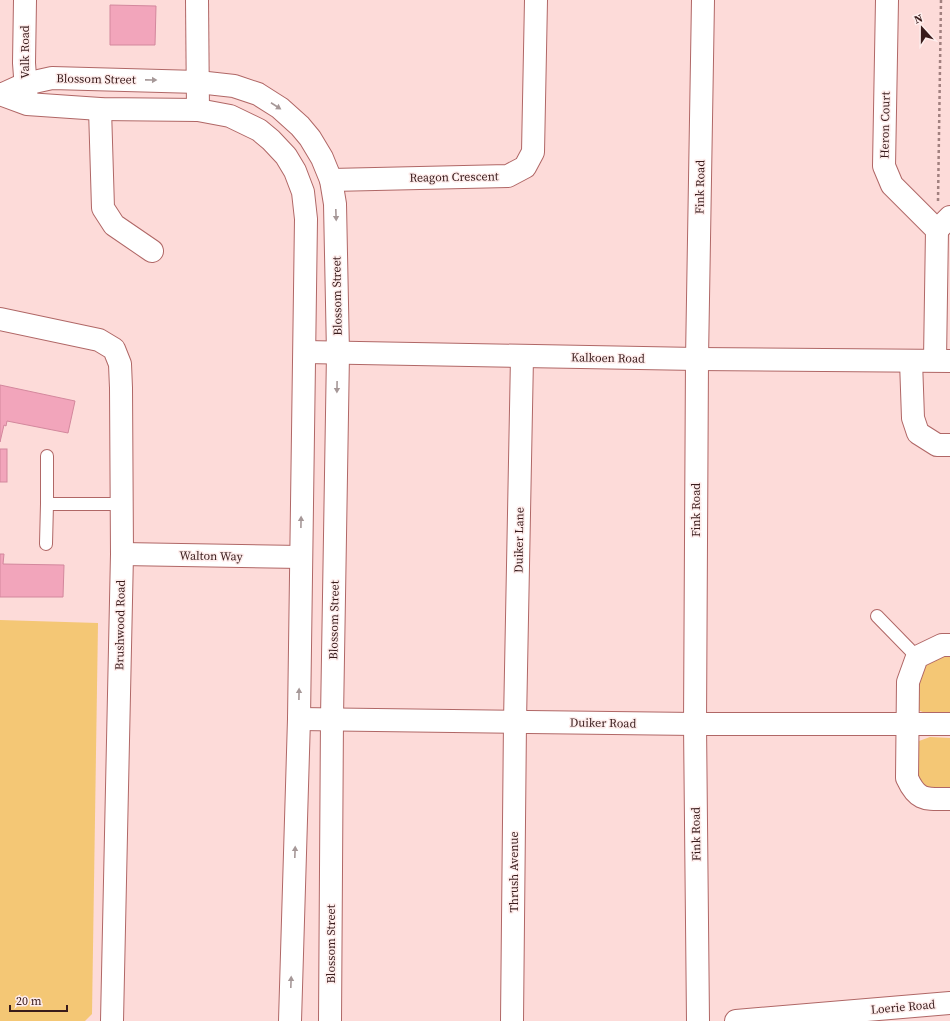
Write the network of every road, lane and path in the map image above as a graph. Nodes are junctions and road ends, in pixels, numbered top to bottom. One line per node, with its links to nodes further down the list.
1 (25, 0): 9 (street, Valk Road)
2 (197, 0): 7 (street)
3 (536, 0): 12 (street, Reagon Crescent)
4 (703, 0): 21 (street, Fink Road)
5 (887, 0): 13 (street, Heron Court)
6 (941, 0): 13 (path)
7 (198, 82): 9 (street, Blossom Street, one-way to 7); 11 (street); 12 (street, Blossom Street, one-way to 12)
8 (1, 94): 9 (street, Blossom Street)
9 (26, 94): 10 (street, Blossom Street)
10 (100, 109): 11 (street, Blossom Street); 16 (street)
11 (198, 110): 15 (street, Blossom Street)
12 (331, 180): 14 (street, Blossom Street, one-way to 14)
13 (943, 224): 22 (street)
14 (337, 247): 15 (street); 19 (street, Blossom Street)
15 (306, 248): 18 (street, Blossom Street)
16 (152, 251)
17 (0, 319): 27 (street, Brushwood Road)
18 (305, 352): 19 (street, Kalkoen Road); 30 (street, Blossom Street, one-way to 18)
19 (338, 353): 20 (street, Kalkoen Road); 34 (street, Blossom Street, one-way to 34)
20 (522, 357): 21 (street, Kalkoen Road); 36 (street, Duiker Lane)
21 (697, 359): 23 (street, Kalkoen Road); 37 (street, Fink Road)
22 (943, 360): 23 (street, Kalkoen Road)
23 (912, 361): 24 (street)
24 (950, 446)
25 (47, 456): 26 (lane)
26 (47, 504): 27 (lane); 28 (lane)
27 (122, 504): 29 (street, Brushwood Road)
28 (46, 544)
29 (122, 554): 30 (street, Walton Way); 43 (street, Brushwood Road)
30 (301, 557): 35 (street, Blossom Street, one-way to 30)
31 (877, 616): 33 (lane)
32 (950, 645): 33 (street)
33 (917, 657): 38 (street)
34 (332, 718): 35 (street, Duiker Road); 36 (street, Duiker Road); 45 (street, Blossom Street)
35 (299, 719): 44 (street, Blossom Street, one-way to 35)
36 (515, 722): 37 (street, Duiker Road); 46 (street, Thrush Avenue)
37 (695, 724): 38 (street, Duiker Road); 47 (street, Fink Road)
38 (907, 724): 39 (street, Duiker Road); 40 (street)
39 (950, 724)
40 (950, 799)
41 (950, 1003): 42 (street, Loerie Road)
42 (854, 1016): 48 (street, Loerie Road)
43 (112, 1021)
44 (290, 1021)
45 (330, 1021)
46 (512, 1021)
47 (698, 1021)
48 (736, 1021)

